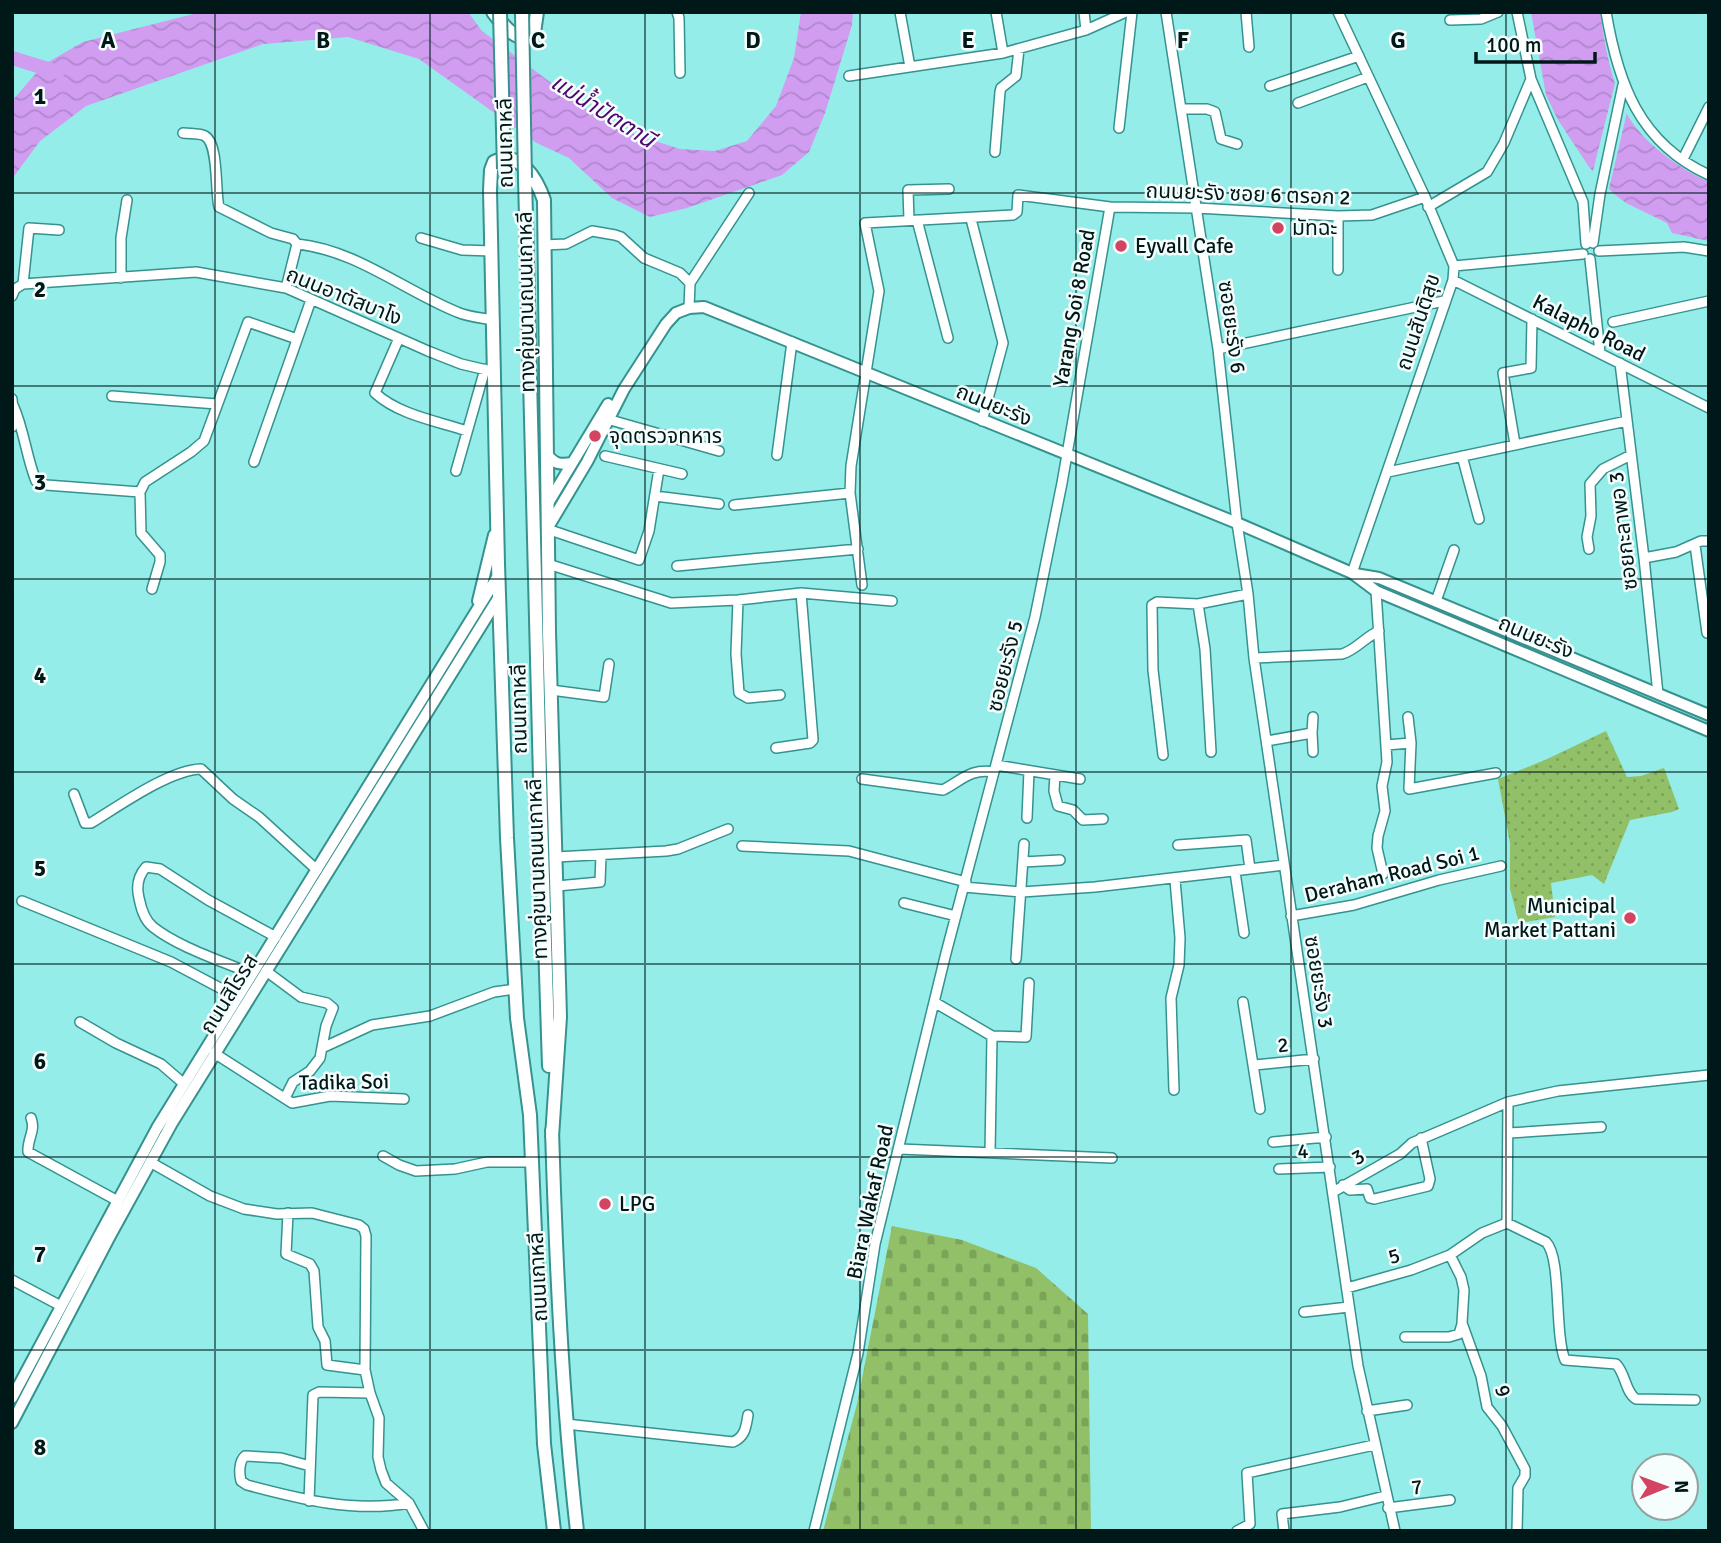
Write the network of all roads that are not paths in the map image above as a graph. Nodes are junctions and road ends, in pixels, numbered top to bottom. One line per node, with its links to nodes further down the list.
1 (494, 12): 4 (highway)
2 (500, 12): 38 (highway, ถนนเกาหลี, bridge)
3 (522, 12): 40 (highway, ถนนเกาหลี, bridge)
4 (537, 12)
5 (677, 12): 24 (street)
6 (900, 12): 23 (street)
7 (996, 12): 21 (street)
8 (1084, 12): 18 (street)
9 (1126, 12): 18 (street)
10 (1132, 12): 33 (street)
11 (1166, 12): 32 (street, ซอยยะรัง 6)
12 (1246, 12): 19 (street)
13 (1338, 12): 22 (street, ถนนสันติสุข)
14 (1498, 12): 17 (street)
15 (1517, 12): 27 (street)
16 (1606, 12): 29 (street)
17 (1450, 20)
18 (1086, 30): 20 (street)
19 (1248, 47)
20 (1019, 49): 21 (street); 36 (street)
21 (1003, 53): 23 (street)
22 (1359, 56): 26 (street, ถนนสันติสุข); 28 (street)
23 (910, 67): 25 (street)
24 (680, 73)
25 (849, 76)
26 (1368, 77): 30 (street); 45 (street, ถนนสันติสุข)
27 (1531, 79): 45 (street, ถนนยะรัง ซอย 6 ตรอก 2); 46 (street)
28 (1270, 86)
29 (1622, 89): 37 (street); 43 (street)
30 (1298, 103)
31 (1709, 107): 37 (street)
32 (1182, 110): 35 (street); 48 (street, ซอยยะรัง 6)
33 (1119, 128)
34 (183, 133): 54 (street)
35 (1237, 144)
36 (995, 152)
37 (1683, 159): 39 (street)
38 (504, 169)
39 (1709, 174)
40 (525, 178): 96 (highway); 220 (highway, ถนนเกาหลี)
41 (949, 189): 51 (street)
42 (749, 193): 63 (street)
43 (1599, 199): 46 (street); 56 (street)
44 (127, 200): 61 (street)
45 (1427, 202): 49 (street, ถนนยะรัง ซอย 6 ตรอก 2); 59 (street, ถนนสันติสุข)
46 (1583, 202): 56 (street)
47 (1110, 207): 48 (street, ถนนยะรัง ซอย 6 ตรอก 2); 50 (street, ถนนยะรัง ซอย 6 ตรอก 2); 100 (street, Yarang Soi 8 Road)
48 (1197, 208): 49 (street, ถนนยะรัง ซอย 6 ตรอก 2); 78 (street, ซอยยะรัง 6)
49 (1338, 216): 60 (street)
50 (971, 219): 51 (street); 90 (street)
51 (913, 220): 75 (street); 83 (street)
52 (59, 230): 64 (street)
53 (421, 238): 57 (street)
54 (297, 244): 65 (street); 72 (street)
55 (544, 245): 57 (highway, ทางคู่ขนานถนนเกาหลี); 63 (street); 96 (highway, ทางคู่ขนานถนนเกาหลี)
56 (1590, 250): 58 (street); 59 (street); 79 (street)
57 (492, 251): 72 (highway, ทางคู่ขนานถนนเกาหลี)
58 (1709, 251)
59 (1454, 266): 62 (street, ถนนสันติสุข)
60 (1338, 270)
61 (121, 278): 64 (street, ถนนอาตัสบาโง); 65 (street, ถนนอาตัสบาโง)
62 (1453, 280): 68 (street, ถนนสันติสุข); 71 (street, Kalapho Road)
63 (690, 283): 70 (street)
64 (23, 284): 66 (street)
65 (286, 288): 67 (street, ถนนอาตัสบาโง)
66 (12, 296)
67 (312, 300): 74 (street, ถนนอาตัสบาโง); 76 (street)
68 (1444, 301): 78 (street); 106 (street, ถนนสันติสุข)
69 (1709, 301): 73 (street)
70 (689, 308): 77 (main road, ถนนยะรัง); 80 (main road)
71 (1532, 319): 79 (street, Kalapho Road); 94 (street)
72 (494, 320): 82 (highway, ทางคู่ขนานถนนเกาหลี)
73 (1613, 322)
74 (399, 338): 82 (street, ถนนอาตัสบาโง); 93 (street)
75 (948, 338)
76 (297, 339): 86 (street); 102 (street)
77 (792, 342): 83 (main road, ถนนยะรัง); 97 (street)
78 (1219, 349): 116 (street, ซอยยะรัง 6)
79 (1600, 354): 81 (street, Kalapho Road)
80 (640, 363): 89 (main road); 103 (main road)
81 (1620, 363): 88 (street, Kalapho Road); 91 (street, ซอยกะลาพอ 3)
82 (490, 371): 93 (street); 115 (highway, ทางคู่ขนานถนนเกาหลี)
83 (865, 372): 90 (main road, ถนนยะรัง); 109 (street)
84 (112, 396): 86 (street)
85 (12, 398): 87 (street)
86 (217, 404): 108 (street)
87 (13, 405): 92 (street); 108 (street)
88 (1709, 408)
89 (607, 419): 95 (street); 117 (main road)
90 (982, 421): 100 (main road, ถนนยะรัง)
91 (1627, 421): 94 (street); 98 (street, ซอยกะลาพอ 3)
92 (12, 427)
93 (467, 431): 105 (street)
94 (1515, 444): 101 (street)
95 (719, 451)
96 (546, 453): 103 (main road); 112 (highway, ทางคู่ขนานถนนเกาหลี)
97 (778, 455)
98 (1631, 455): 122 (street); 123 (street, ซอยกะลาพอ 3)
99 (606, 456): 104 (street)
100 (1067, 456): 116 (main road, ถนนยะรัง); 162 (street, ซอยยะรัง 5)
101 (1462, 456): 106 (street); 114 (street)
102 (254, 462)
103 (572, 463): 112 (main road)
104 (659, 469): 107 (street); 110 (street)
105 (456, 471)
106 (1388, 472): 126 (street, ถนนสันติสุข)
107 (682, 474)
108 (140, 492): 129 (street)
109 (850, 493): 113 (street); 120 (street)
110 (655, 496): 111 (street); 117 (street)
111 (719, 504)
112 (547, 505): 117 (highway, ทางคู่ขนานถนนเกาหลี)
113 (734, 505)
114 (1479, 519)
115 (497, 523): 127 (highway, ทางคู่ขนานถนนเกาหลี); 138 (main road)
116 (1237, 523): 126 (main road, ถนนยะรัง); 132 (street, ซอยยะรัง 3)
117 (550, 529): 124 (highway, ทางคู่ขนานถนนเกาหลี)
118 (1709, 541): 119 (street)
119 (1695, 545): 123 (street); 140 (street)
120 (858, 549): 125 (street); 128 (street)
121 (1454, 550): 136 (street)
122 (1589, 550)
123 (1644, 558): 148 (street, ซอยกะลาพอ 3)
124 (548, 564): 134 (street); 147 (highway, ทางคู่ขนานถนนเกาหลี)
125 (677, 566)
126 (1353, 573): 130 (main road, ถนนยะรัง); 136 (main road, ถนนยะรัง)
127 (498, 576): 133 (highway, ทางคู่ขนานถนนเกาหลี); 138 (main road, ถนนสิโรรส)
128 (862, 585)
129 (152, 589)
130 (1376, 591): 139 (street); 144 (main road, ถนนยะรัง)
131 (802, 593): 134 (street); 135 (street); 158 (street)
132 (1248, 594): 137 (street); 145 (street, ซอยยะรัง 3)
133 (499, 597): 141 (main road, ถนนสิโรรส); 143 (highway, ทางคู่ขนานถนนเกาหลี)
134 (738, 600): 149 (street)
135 (892, 601)
136 (1436, 601): 142 (main road, ถนนยะรัง)
137 (1198, 604): 159 (street); 161 (street)
138 (474, 614): 182 (main road, ถนนสิโรรส)
139 (1378, 631): 145 (street); 157 (street)
140 (1707, 633)
141 (471, 642): 143 (main road); 196 (main road, ถนนสิโรรส)
142 (1542, 645): 144 (main road); 148 (main road, ถนนยะรัง)
143 (502, 652): 199 (highway, ทางคู่ขนานถนนเกาหลี)
144 (1536, 657): 153 (main road, ถนนยะรัง)
145 (1254, 658): 155 (street, ซอยยะรัง 3)
146 (610, 664): 147 (street)
147 (551, 690): 176 (highway, ทางคู่ขนานถนนเกาหลี)
148 (1658, 694): 150 (main road, ถนนยะรัง)
149 (780, 695)
150 (1709, 715)
151 (1313, 717): 154 (street)
152 (1408, 717): 156 (street)
153 (1709, 731)
154 (1312, 733): 155 (street); 160 (street)
155 (1268, 741): 179 (street, ซอยยะรัง 3)
156 (1410, 743): 157 (street); 164 (street)
157 (1386, 745): 184 (street)
158 (776, 748)
159 (1211, 752)
160 (1313, 752)
161 (1163, 755)
162 (995, 769): 163 (street); 166 (street); 186 (street, ซอยยะรัง 5)
163 (1029, 771): 165 (street); 169 (street)
164 (1496, 773)
165 (1055, 775): 167 (street); 170 (street)
166 (862, 779)
167 (1080, 779)
168 (74, 794): 182 (street)
169 (1027, 818)
170 (1103, 819)
171 (729, 829): 175 (street)
172 (1024, 844): 178 (street)
173 (1178, 845): 181 (street)
174 (742, 846): 186 (street)
175 (601, 855): 176 (street); 187 (street)
176 (556, 857): 187 (highway, ทางคู่ขนานถนนเกาหลี)
177 (1060, 860): 178 (street)
178 (1023, 862): 188 (street)
179 (1284, 865): 181 (street); 192 (street, ซอยยะรัง 3)
180 (1501, 866): 192 (street, Deraham Road Soi 1)
181 (1250, 869): 183 (street)
182 (317, 870): 194 (main road, ถนนสิโรรส)
183 (1235, 872): 185 (street); 193 (street)
184 (1383, 874)
185 (1175, 880): 188 (street); 211 (street)
186 (965, 885): 188 (street); 191 (street, Biara Wakaf Road)
187 (557, 886): 220 (highway, ทางคู่ขนานถนนเกาหลี)
188 (1022, 891): 195 (street)
189 (22, 901): 200 (street)
190 (904, 903): 191 (street)
191 (956, 916): 201 (street, Biara Wakaf Road)
192 (1291, 916): 207 (street, ซอยยะรัง 3)
193 (1244, 933)
194 (276, 937): 197 (main road, ถนนสิโรรส); 197 (street)
195 (1016, 959)
196 (266, 971): 205 (street); 206 (main road, ถนนสิโรรส)
197 (253, 974): 200 (main road, ถนนสิโรรส)
198 (1029, 983): 204 (street)
199 (515, 989): 205 (street); 216 (highway, ทางคู่ขนานถนนเกาหลี)
200 (237, 997): 210 (main road, ถนนสิโรรส)
201 (934, 1002): 204 (street); 224 (street, Biara Wakaf Road)
202 (1243, 1002): 208 (street)
203 (80, 1022): 210 (street)
204 (992, 1036): 225 (street)
205 (322, 1048): 212 (street)
206 (214, 1054): 212 (street, Tadika Soi); 228 (main road, ถนนสิโรรส)
207 (1314, 1059): 208 (street, 2); 221 (street, ซอยยะรัง 3)
208 (1255, 1065): 215 (street)
209 (1709, 1076): 214 (street, 3)
210 (183, 1083): 234 (main road, ถนนสิโรรส)
211 (1174, 1090)
212 (285, 1098): 213 (street, Tadika Soi)
213 (404, 1099)
214 (1508, 1102): 219 (street); 222 (street, 3)
215 (1260, 1109)
216 (530, 1115): 229 (highway, ถนนเกาหลี)
217 (31, 1118): 234 (street)
218 (1601, 1127): 219 (street)
219 (1509, 1133): 237 (street)
220 (552, 1137): 236 (highway, ถนนเกาหลี)
221 (1326, 1137): 223 (street); 230 (street, ซอยยะรัง 3)
222 (1421, 1138): 232 (street, 3); 232 (street)
223 (1272, 1142)
224 (900, 1149): 225 (street); 268 (street, Biara Wakaf Road)
225 (990, 1153): 227 (street)
226 (383, 1156): 229 (street)
227 (1112, 1158)
228 (150, 1162): 235 (street); 256 (main road, ถนนสิโรรส)
229 (530, 1162): 238 (highway, ถนนเกาหลี)
230 (1329, 1167): 231 (street, 4); 233 (street, ซอยยะรัง 3)
231 (1279, 1169)
232 (1343, 1185): 233 (street, 3)
233 (1333, 1192): 241 (street, ซอยยะรัง 3)
234 (116, 1200): 242 (main road, ถนนสิโรรส)
235 (288, 1213): 247 (street); 247 (street)
236 (554, 1222): 238 (highway); 249 (highway, ถนนเกาหลี)
237 (1507, 1223): 239 (street, 5); 252 (street)
238 (535, 1245): 248 (highway, ถนนเกาหลี)
239 (1450, 1255): 241 (street, 5); 245 (street, 9)
240 (12, 1280): 242 (street)
241 (1346, 1288): 243 (street, ซอยยะรัง 3)
242 (61, 1306): 251 (main road, ถนนสิโรรส)
243 (1349, 1307): 244 (street); 254 (street, ซอยยะรัง 3)
244 (1304, 1312)
245 (1462, 1323): 246 (street); 272 (street, 9)
246 (1405, 1337)
247 (365, 1370): 250 (street)
248 (542, 1390): 249 (highway); 266 (highway, ถนนเกาหลี)
249 (564, 1390): 257 (highway, ถนนเกาหลี)
250 (370, 1393): 259 (street); 263 (street)
251 (12, 1398)
252 (1695, 1400)
253 (1407, 1405): 254 (street)
254 (1367, 1411): 258 (street, ซอยยะรัง 3)
255 (748, 1415): 257 (street)
256 (12, 1423)
257 (566, 1424): 267 (highway, ถนนเกาหลี)
258 (1374, 1445): 260 (street, ซอยยะรัง 3); 269 (street)
259 (310, 1466): 262 (street); 262 (street)
260 (1385, 1496): 264 (street, ซอยยะรัง 3); 270 (street)
261 (1450, 1500): 264 (street, 7)
262 (309, 1501): 263 (street)
263 (409, 1503): 265 (street)
264 (1388, 1508): 271 (street, ซอยยะรัง 3)
265 (424, 1531)
266 (554, 1531)
267 (577, 1531)
268 (814, 1531)
269 (1237, 1531)
270 (1284, 1531)
271 (1395, 1531)
272 (1517, 1531)

